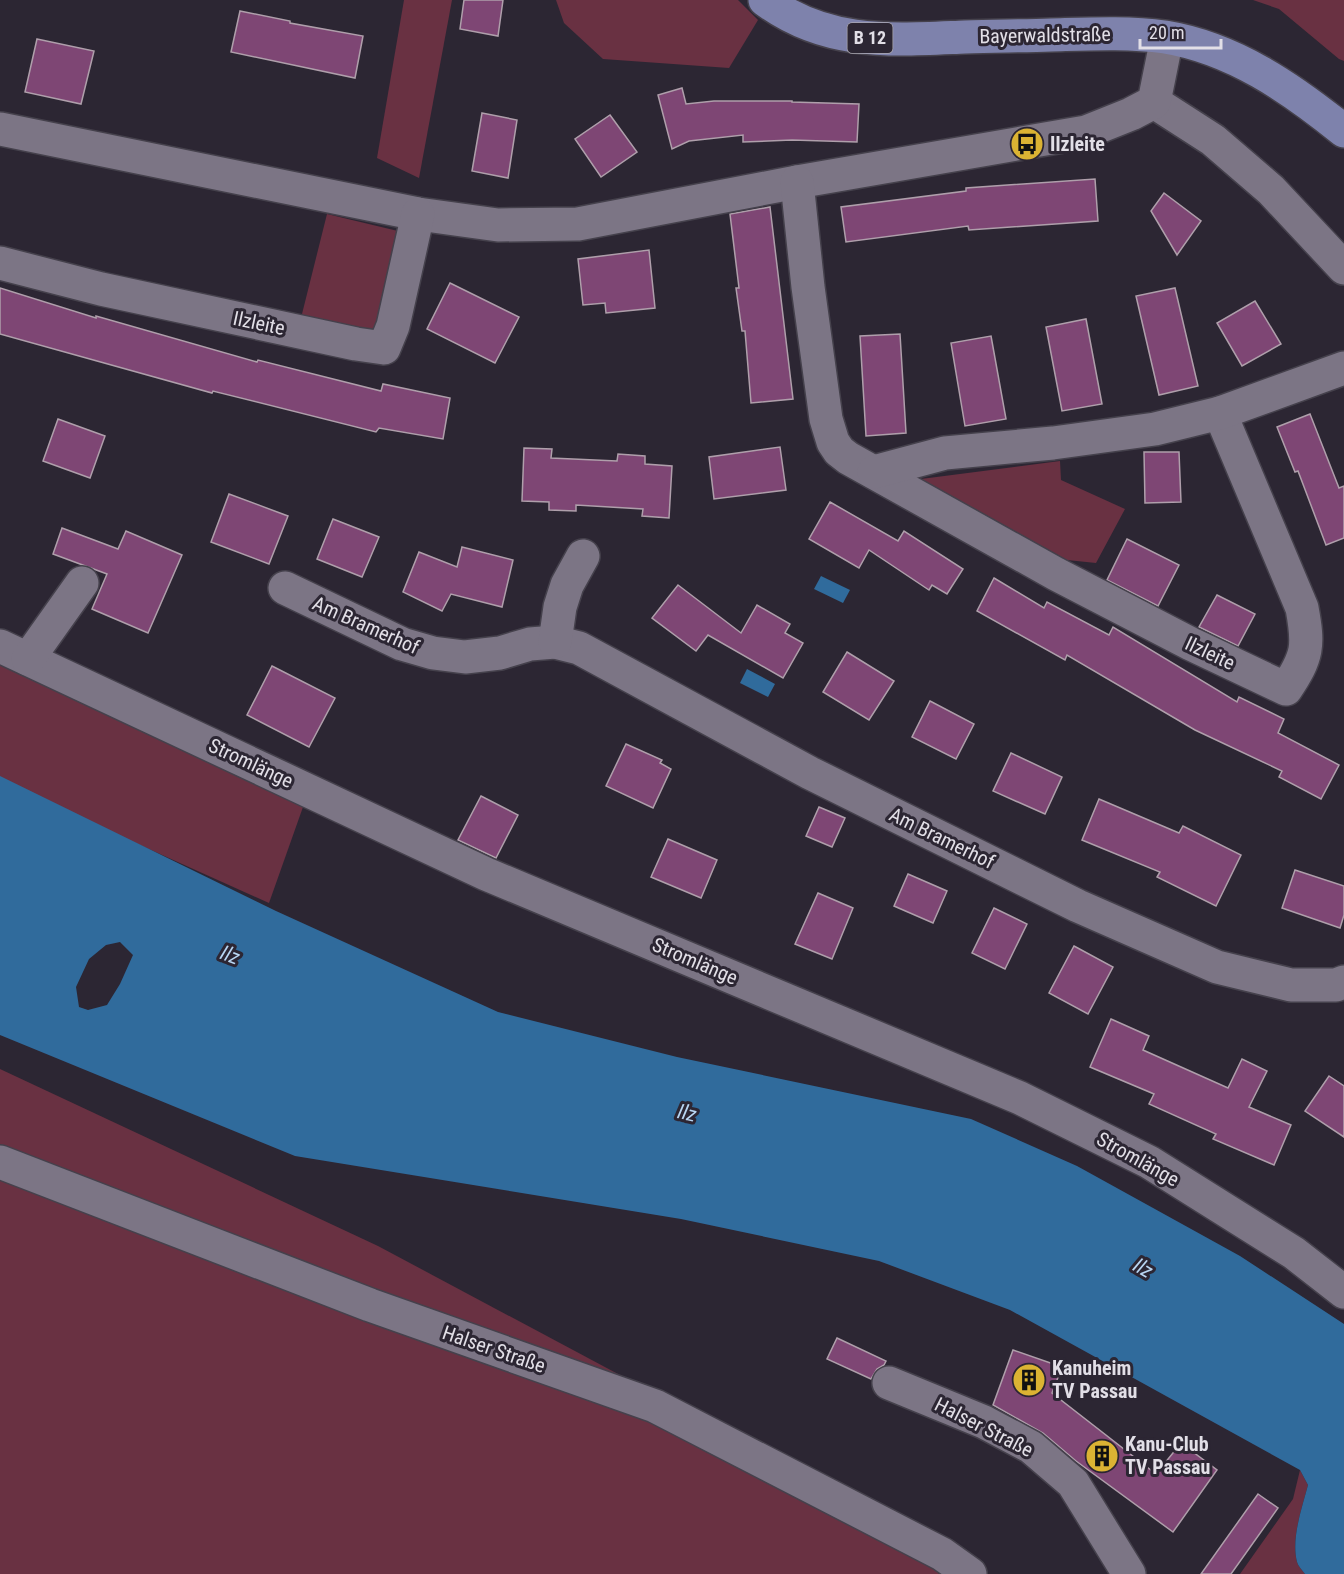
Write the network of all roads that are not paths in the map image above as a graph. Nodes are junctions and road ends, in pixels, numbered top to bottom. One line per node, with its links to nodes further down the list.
1 (765, 0): 2 (main road, Bayerwaldstraße / B 12)
2 (1167, 38): 3 (street); 5 (main road, Bayerwaldstraße / B 12)
3 (1154, 102): 6 (street); 9 (street)
4 (0, 129): 7 (street)
5 (1344, 130)
6 (797, 182): 7 (street); 12 (street, Ilzleite)
7 (418, 214): 8 (street, Ilzleite)
8 (0, 263)
9 (1344, 268)
10 (1344, 368): 11 (street)
11 (1220, 413): 12 (street); 12 (street, Ilzleite)
12 (874, 472)
13 (583, 556): 16 (street)
14 (82, 583): 17 (street, Stromlänge)
15 (285, 588): 16 (street, Am Bramerhof)
16 (555, 642): 18 (street, Am Bramerhof)
17 (14, 653): 20 (street, Stromlänge)
18 (1344, 982)
19 (0, 1162): 22 (street, Halser Straße)
20 (1344, 1292)
21 (890, 1383): 23 (street, Halser Straße)
22 (970, 1574)
23 (1129, 1574)

